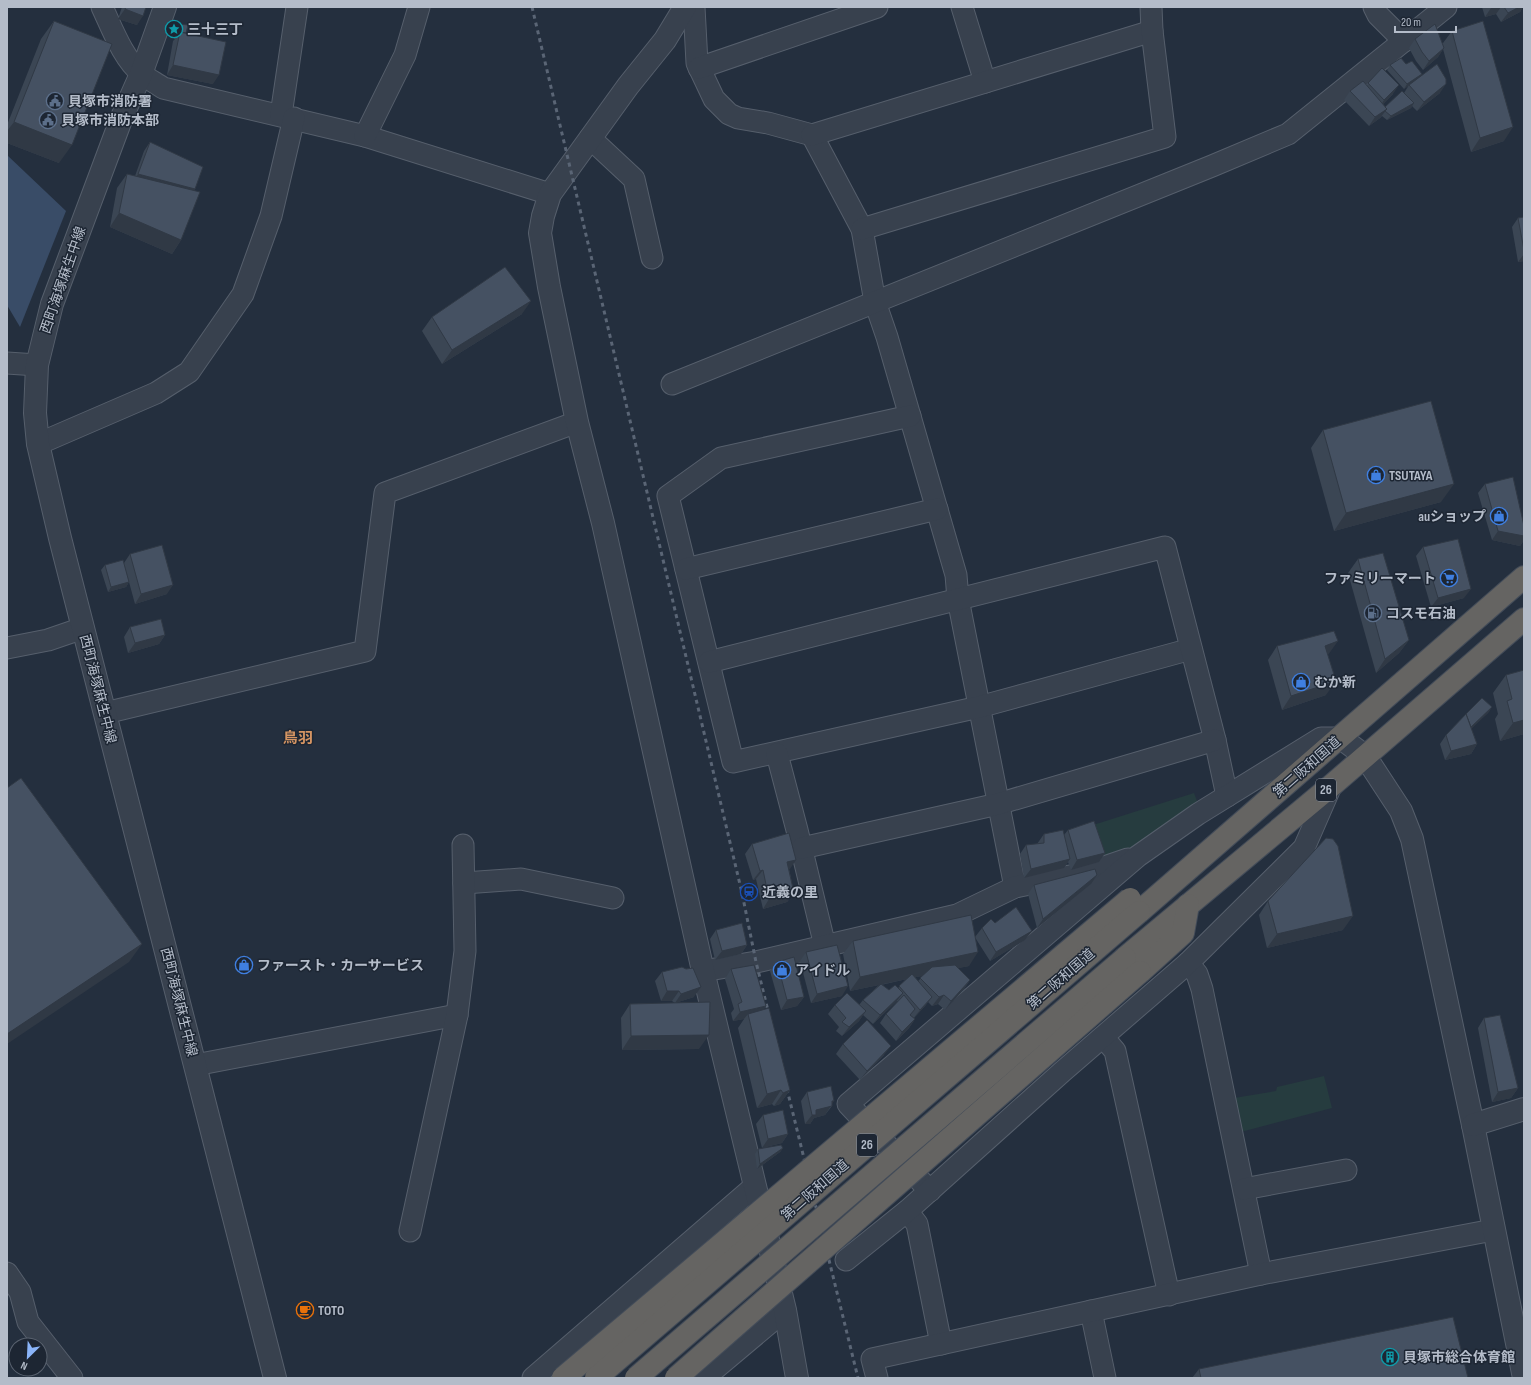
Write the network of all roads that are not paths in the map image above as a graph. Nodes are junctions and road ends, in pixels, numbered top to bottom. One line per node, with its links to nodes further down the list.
1 (102, 7): 15 (street)
2 (165, 7): 15 (street, 西町海塚麻生中線)
3 (297, 7): 17 (street)
4 (419, 7): 19 (street)
5 (685, 7): 20 (street)
6 (694, 7): 14 (street)
7 (877, 7): 14 (street)
8 (962, 7): 16 (street)
9 (1151, 7): 12 (street)
10 (1374, 7): 13 (street)
11 (1446, 7): 13 (street)
12 (1152, 31): 16 (street); 22 (street)
13 (1404, 41): 24 (street)
14 (699, 68): 18 (street)
15 (141, 74): 17 (street); 26 (street, 西町海塚麻生中線)
16 (985, 82): 18 (street)
17 (287, 117): 19 (street); 30 (street)
18 (812, 135): 22 (street)
19 (365, 136): 21 (street)
20 (590, 138): 21 (street); 23 (street)
21 (550, 194): 29 (street)
22 (862, 229): 24 (street)
23 (652, 258)
24 (875, 302): 27 (street); 28 (street)
25 (7, 362): 26 (street)
26 (36, 365): 30 (street, 西町海塚麻生中線)
27 (672, 384)
28 (910, 416): 31 (street); 32 (street)
29 (577, 422): 41 (street); 59 (street)
30 (38, 444): 36 (street, 西町海塚麻生中線)
31 (936, 509): 32 (street); 34 (street)
32 (686, 569): 39 (street)
33 (1524, 577): 42 (highway, 第二阪和国道 / 26)
34 (958, 599): 38 (street); 39 (street); 40 (street)
35 (1524, 619): 45 (highway, 第二阪和国道 / 26)
36 (83, 628): 37 (street); 41 (street, 西町海塚麻生中線)
37 (7, 648)
38 (1191, 649): 40 (street); 43 (street)
39 (709, 662): 44 (street)
40 (979, 707): 44 (street); 48 (street)
41 (105, 713): 62 (street, 西町海塚麻生中線)
42 (1340, 738): 45 (street); 47 (street); 55 (highway, 第二阪和国道 / 26)
43 (1215, 740): 47 (street); 48 (street)
44 (777, 754): 50 (street)
45 (1365, 756): 46 (highway, 第二阪和国道 / 26); 64 (street)
46 (1331, 786): 57 (street); 58 (highway, 第二阪和国道 / 26)
47 (1227, 796): 51 (street)
48 (998, 804): 50 (street); 53 (street)
49 (463, 845): 52 (street)
50 (802, 848): 56 (street)
51 (1138, 856): 53 (street); 68 (street)
52 (464, 883): 54 (street); 60 (street)
53 (1015, 887): 56 (street)
54 (613, 898)
55 (1135, 906): 82 (highway, bridge); 83 (highway, 第二阪和国道 / 26, bridge)
56 (824, 946): 59 (street)
57 (1188, 963): 61 (street); 67 (street)
58 (1132, 965): 84 (highway, 第二阪和国道 / 26, bridge); 85 (highway, bridge)
59 (703, 971): 66 (street)
60 (456, 1015): 62 (street); 70 (street)
61 (1103, 1037): 68 (street); 75 (street)
62 (196, 1065): 80 (street, 西町海塚麻生中線)
63 (1524, 1109): 64 (street)
64 (1472, 1125): 71 (street)
65 (1346, 1170): 67 (street)
66 (755, 1186): 76 (street); 81 (street)
67 (1244, 1189): 74 (street)
68 (930, 1191): 69 (street)
69 (907, 1211): 72 (street); 78 (street)
70 (410, 1230)
71 (1493, 1230): 74 (street); 90 (street)
72 (846, 1260)
73 (7, 1273): 79 (street)
74 (1261, 1274): 75 (street)
75 (1169, 1296): 77 (street)
76 (785, 1310): 86 (street); 87 (street)
77 (1091, 1311): 78 (street); 89 (street)
78 (941, 1344): 88 (street)
79 (72, 1378)
80 (275, 1378)
81 (533, 1378)
82 (563, 1378)
83 (596, 1378)
84 (636, 1378)
85 (676, 1378)
86 (704, 1378)
87 (797, 1378)
88 (877, 1378)
89 (1105, 1378)
90 (1524, 1378)

